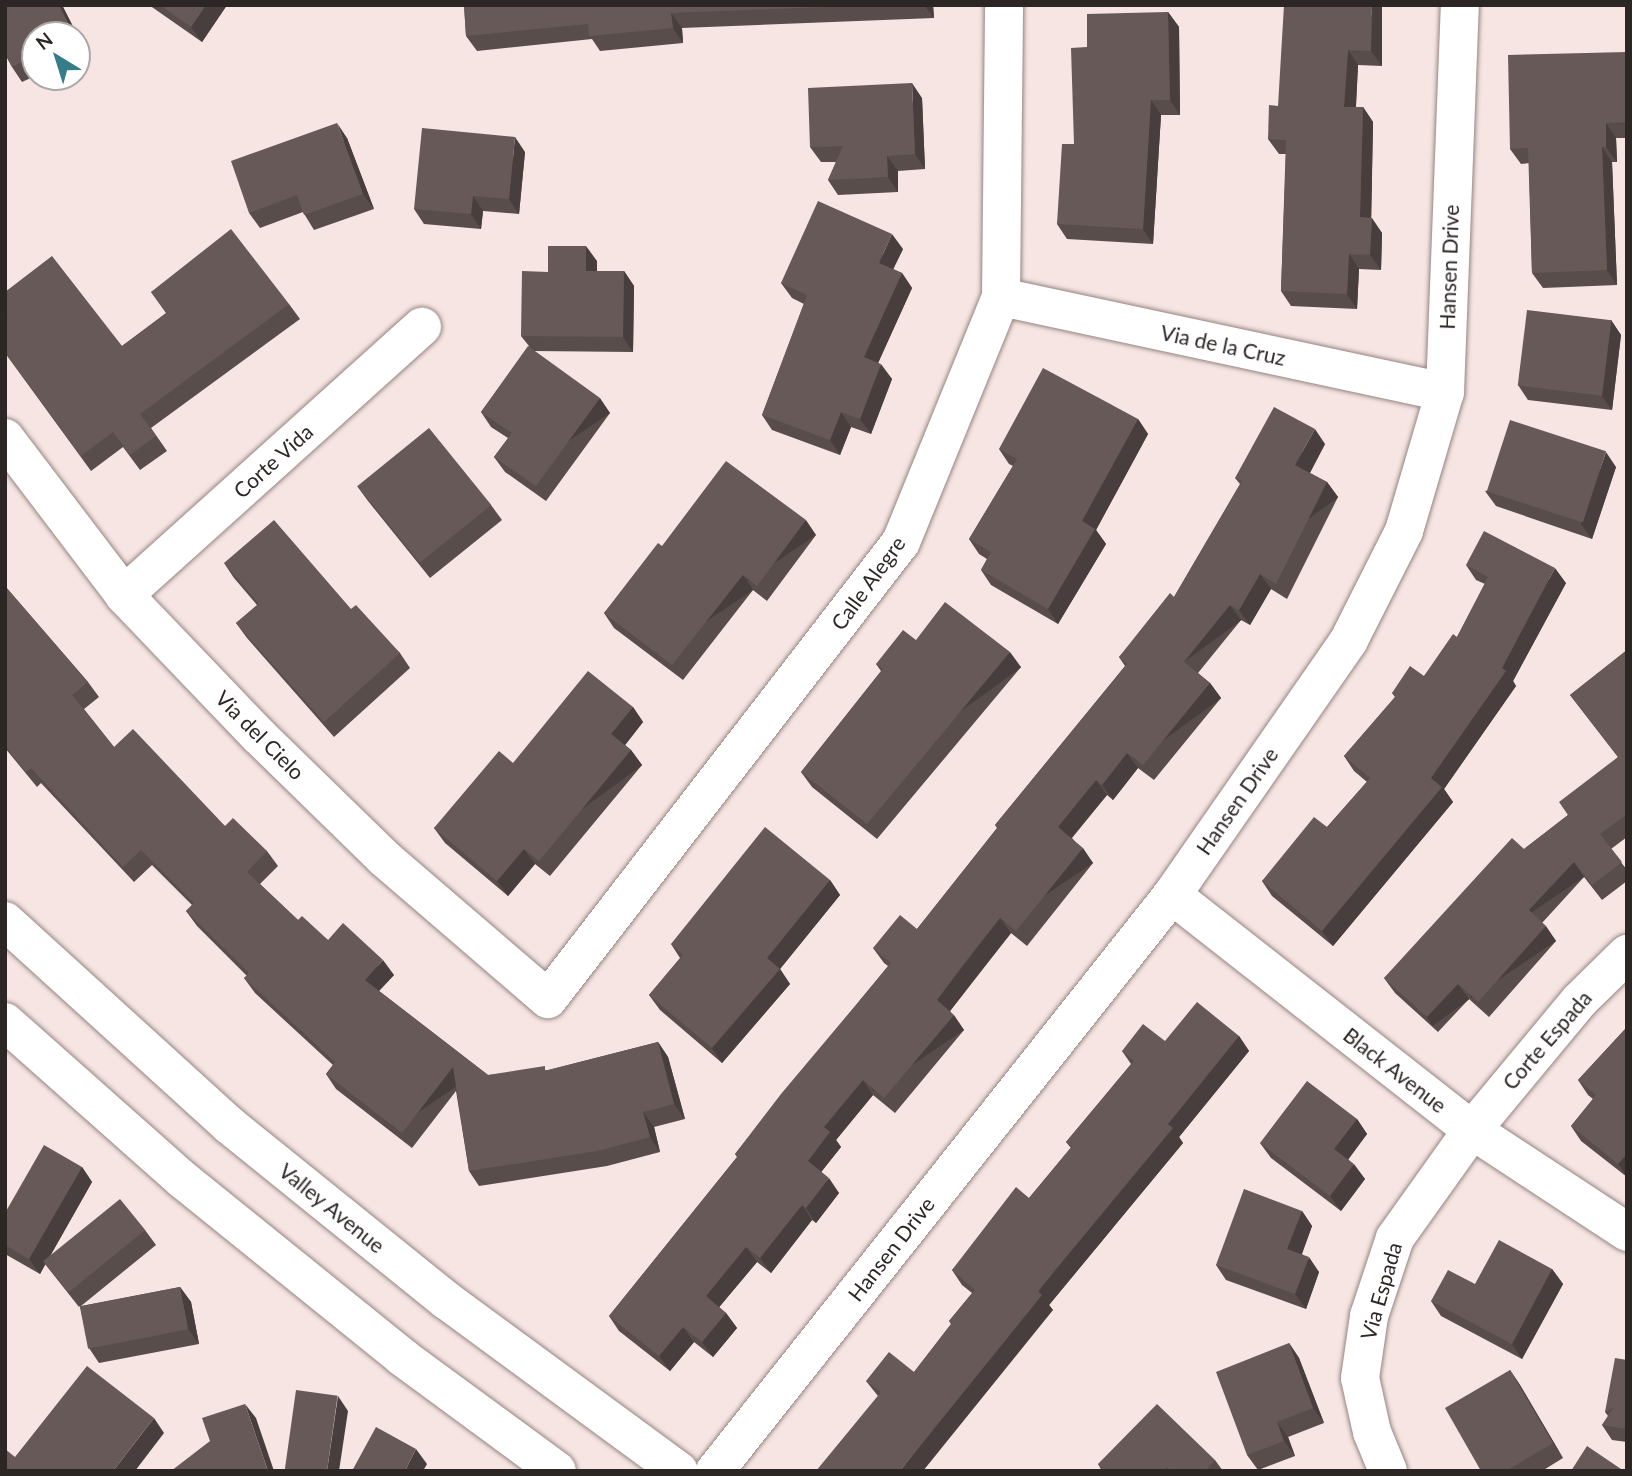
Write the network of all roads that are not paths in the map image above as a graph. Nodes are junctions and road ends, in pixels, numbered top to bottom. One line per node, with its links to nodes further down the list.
1 (1004, 5): 3 (street, Calle Alegre)
2 (1460, 5): 5 (street, Hansen Drive)
3 (1001, 297): 5 (street, Via de la Cruz); 11 (street, Calle Alegre)
4 (422, 327): 7 (street, Corte Vida)
5 (1445, 392): 8 (street, Hansen Drive)
6 (5, 438): 7 (street, Via del Cielo)
7 (124, 595): 11 (street, Via del Cielo)
8 (1172, 895): 13 (street, Black Avenue); 17 (street, Hansen Drive)
9 (5, 920): 16 (street, Valley Avenue)
10 (1627, 954): 13 (street, Corte Espada)
11 (548, 999)
12 (5, 1022): 15 (street)
13 (1472, 1130): 14 (street, Black Avenue); 18 (street, Via Espada)
14 (1627, 1233)
15 (557, 1471)
16 (679, 1471)
17 (715, 1471)
18 (1388, 1471)

